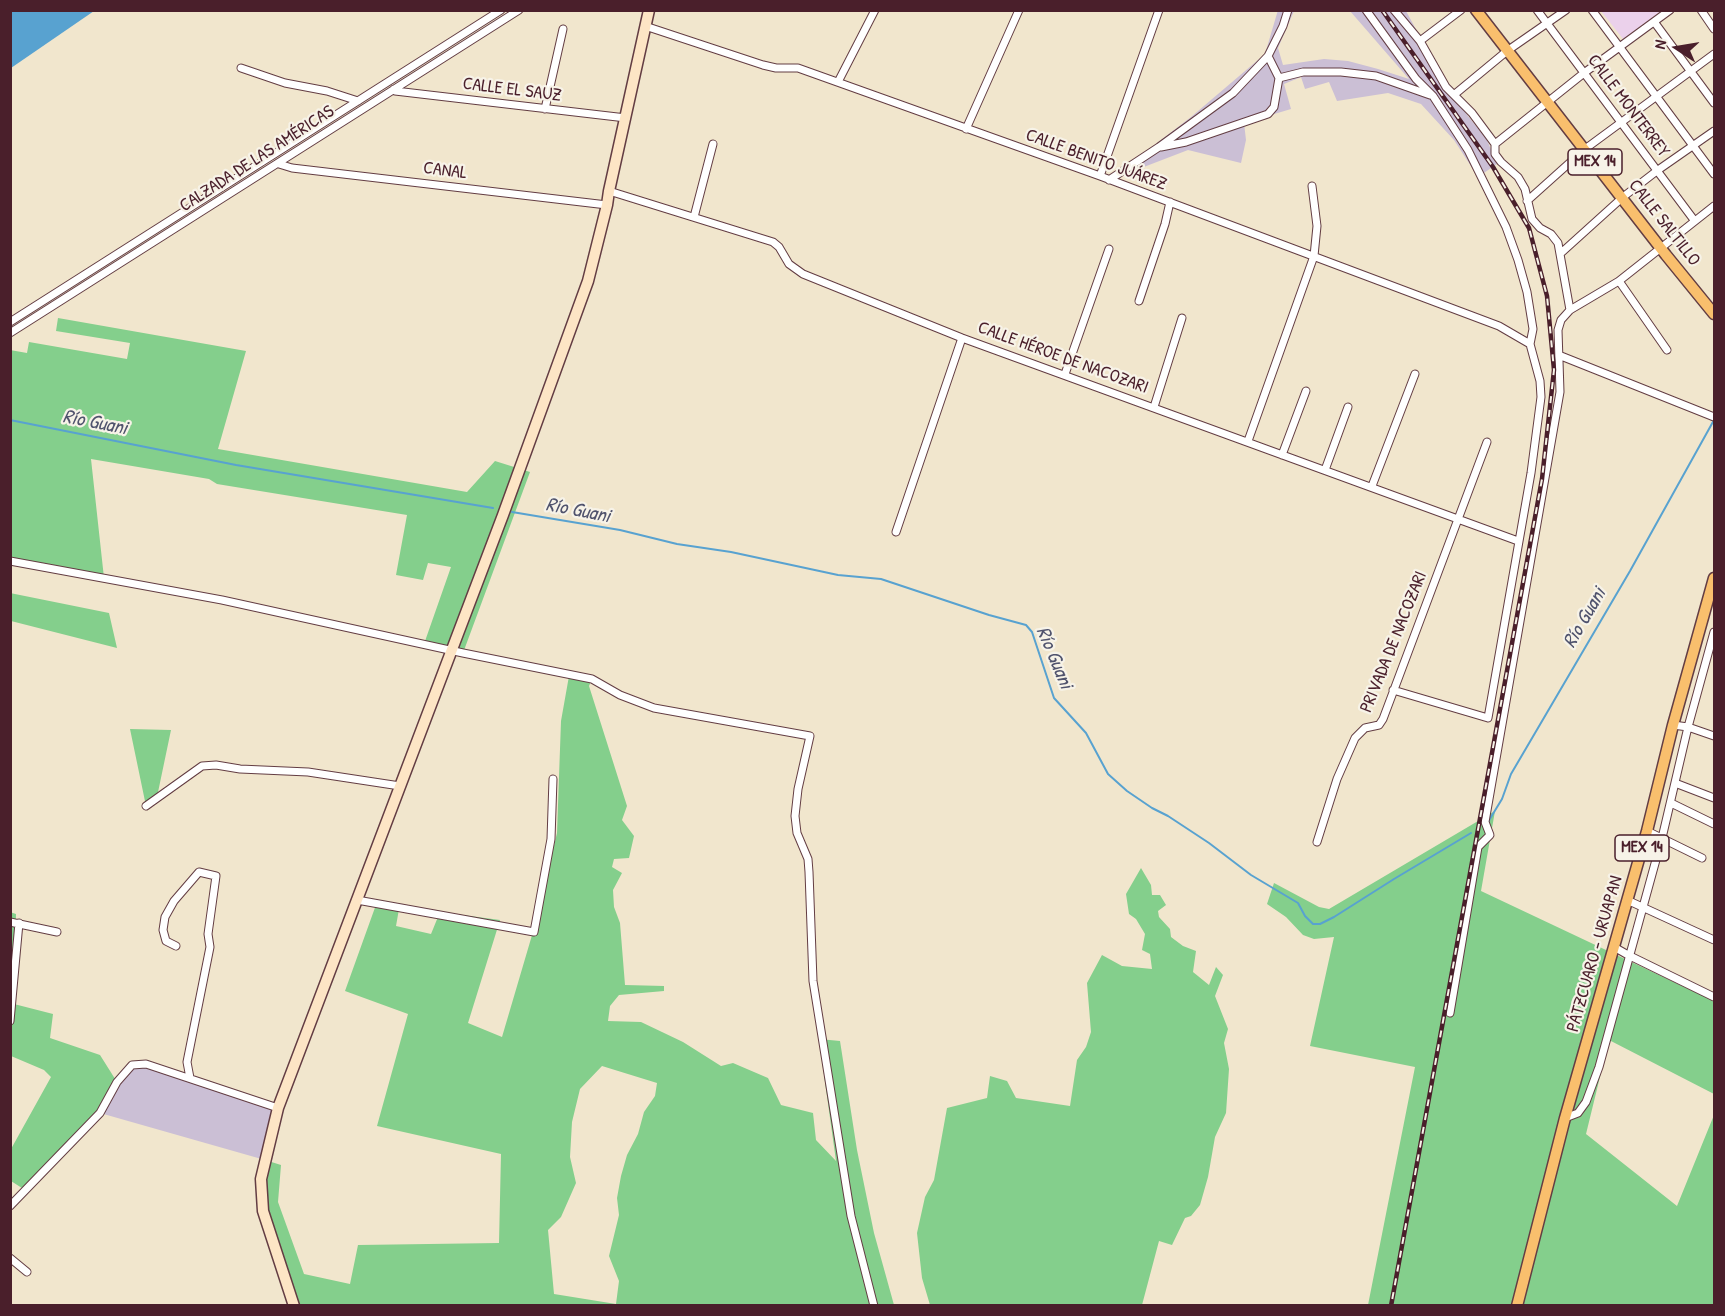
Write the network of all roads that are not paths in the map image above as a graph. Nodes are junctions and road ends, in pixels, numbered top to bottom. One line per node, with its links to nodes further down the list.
1 (501, 10): 31 (street, CALZADA DE LAS AMÉRICAS)
2 (519, 10): 33 (street, CALZADA DE LAS AMÉRICAS)
3 (649, 10): 19 (main road)
4 (875, 10): 32 (street)
5 (1019, 10): 43 (street)
6 (1159, 10): 53 (street)
7 (1288, 10): 26 (street)
8 (1366, 10): 35 (street)
9 (1394, 10): 22 (street)
10 (1461, 10): 22 (street)
11 (1476, 10): 24 (main road, CALLE SALTILLO / MEX 14)
12 (1538, 10): 17 (street, CALLE MONTERREY)
13 (1566, 10): 17 (street)
14 (1592, 10): 23 (street)
15 (1670, 10): 18 (street)
16 (1701, 10): 21 (street)
17 (1547, 23): 24 (street); 29 (street, CALLE MONTERREY)
18 (1655, 23): 23 (street); 28 (street)
19 (645, 26): 32 (street, CALLE BENITO JUÁREZ); 41 (main road)
20 (563, 29): 40 (street)
21 (1714, 29)
22 (1420, 41): 34 (street)
23 (1618, 48): 29 (street); 36 (street)
24 (1507, 51): 34 (street); 38 (main road, CALLE SALTILLO / MEX 14)
25 (1714, 54): 28 (street)
26 (1269, 56): 30 (street); 48 (street)
27 (241, 68): 37 (street)
28 (1690, 70): 36 (street); 39 (street)
29 (1584, 73): 38 (street); 42 (street, CALLE MONTERREY)
30 (1279, 78): 35 (street); 48 (street)
31 (390, 81): 33 (street); 37 (street, CALZADA DE LAS AMÉRICAS)
32 (838, 82): 43 (street, CALLE BENITO JUÁREZ)
33 (395, 91): 40 (street, CALLE EL SAUZ); 50 (street, CALZADA DE LAS AMÉRICAS)
34 (1455, 94): 46 (street)
35 (1432, 96): 80 (street)
36 (1655, 96): 42 (street); 47 (street)
37 (358, 101): 61 (street, CALZADA DE LAS AMÉRICAS)
38 (1547, 102): 46 (street); 49 (main road, CALLE SALTILLO / MEX 14)
39 (1714, 103)
40 (545, 109): 41 (street, CALLE EL SAUZ)
41 (626, 118): 56 (main road)
42 (1621, 123): 49 (street); 51 (street, CALLE MONTERREY)
43 (966, 129): 53 (street, CALLE BENITO JUÁREZ)
44 (1714, 131): 47 (street)
45 (714, 144): 64 (street)
46 (1495, 144): 58 (street)
47 (1694, 146): 51 (street); 52 (street)
48 (1159, 147): 54 (street)
49 (1585, 149): 57 (main road, CALLE SALTILLO / MEX 14); 58 (street)
50 (279, 164): 60 (street, CANAL); 63 (street, CALZADA DE LAS AMÉRICAS)
51 (1658, 170): 57 (street); 65 (street, CALLE MONTERREY)
52 (1714, 174)
53 (1100, 176): 54 (street, CALLE BENITO JUÁREZ)
54 (1109, 180): 59 (street, CALLE BENITO JUÁREZ)
55 (1312, 186): 69 (street)
56 (609, 191): 60 (main road); 64 (street, CALLE HÉROE DE NACOZARI)
57 (1623, 197): 66 (main road, CALLE SALTILLO / MEX 14); 68 (street)
58 (1527, 201): 68 (street)
59 (1170, 202): 69 (street, CALLE BENITO JUÁREZ); 71 (street)
60 (607, 205): 100 (main road)
61 (195, 206): 63 (street); 73 (street, CALZADA DE LAS AMÉRICAS)
62 (1714, 206): 65 (street)
63 (200, 213): 77 (street, CALZADA DE LAS AMÉRICAS)
64 (694, 217): 79 (street, CALLE HÉROE DE NACOZARI)
65 (1694, 220): 66 (street)
66 (1660, 248): 70 (street); 74 (main road, CALLE SALTILLO / MEX 14)
67 (1109, 249): 84 (street)
68 (1561, 254): 72 (street)
69 (1314, 256): 80 (street, CALLE BENITO JUÁREZ); 89 (street)
70 (1619, 281): 72 (street); 81 (street)
71 (1139, 301)
72 (1570, 310): 82 (street)
73 (23, 314): 76 (street, CALZADA DE LAS AMÉRICAS); 77 (street)
74 (1714, 314)
75 (1182, 318): 86 (street)
76 (10, 322)
77 (27, 322): 78 (street, CALZADA DE LAS AMÉRICAS)
78 (10, 333)
79 (962, 338): 84 (street, CALLE HÉROE DE NACOZARI); 95 (street)
80 (1530, 344): 96 (street)
81 (1667, 350)
82 (1561, 356): 88 (street); 127 (street)
83 (1415, 374): 93 (street)
84 (1065, 375): 86 (street, CALLE HÉROE DE NACOZARI)
85 (1306, 391): 91 (street)
86 (1154, 407): 89 (street, CALLE HÉROE DE NACOZARI)
87 (1348, 407): 92 (street)
88 (1713, 416)
89 (1248, 441): 91 (street, CALLE HÉROE DE NACOZARI)
90 (1487, 442): 94 (street, PRIVADA DE NACOZARI)
91 (1282, 455): 92 (street, CALLE HÉROE DE NACOZARI)
92 (1325, 470): 93 (street, CALLE HÉROE DE NACOZARI)
93 (1372, 486): 94 (street, CALLE HÉROE DE NACOZARI)
94 (1459, 519): 96 (street, CALLE HÉROE DE NACOZARI); 101 (street, PRIVADA DE NACOZARI)
95 (896, 532)
96 (1518, 541): 101 (street)
97 (10, 561): 100 (street)
98 (1714, 578): 102 (main road, PÁTZCUARO - URUAPAN / MEX 14)
99 (1714, 632): 103 (street)
100 (452, 651): 107 (main road); 136 (street)
101 (1393, 690): 114 (street, PRIVADA DE NACOZARI)
102 (1673, 725): 103 (street); 112 (main road, PÁTZCUARO - URUAPAN / MEX 14)
103 (1688, 727): 104 (street); 106 (street)
104 (1714, 736)
105 (553, 779): 116 (street)
106 (1675, 783): 108 (street); 109 (street)
107 (400, 786): 110 (street); 116 (main road)
108 (1714, 798)
109 (1671, 803): 111 (street); 113 (street)
110 (146, 806)
111 (1714, 824)
112 (1647, 831): 113 (street); 117 (main road, PÁTZCUARO - URUAPAN / MEX 14)
113 (1662, 838): 115 (street); 118 (street)
114 (1317, 842)
115 (1702, 858)
116 (357, 900): 130 (main road)
117 (1628, 900): 118 (street); 123 (main road, PÁTZCUARO - URUAPAN / MEX 14)
118 (1643, 907): 121 (street); 124 (street)
119 (15, 922): 120 (street); 126 (street)
120 (57, 932)
121 (1714, 940)
122 (176, 946): 129 (street)
123 (1614, 947): 124 (street); 131 (main road, PÁTZCUARO - URUAPAN / MEX 14)
124 (1628, 956): 125 (street); 131 (street)
125 (1714, 997)
126 (12, 1001): 128 (street)
127 (1450, 1012)
128 (10, 1021)
129 (190, 1078): 130 (street); 132 (street)
130 (278, 1108): 135 (main road)
131 (1565, 1118): 137 (main road, PÁTZCUARO - URUAPAN / MEX 14)
132 (10, 1206)
133 (10, 1258): 134 (street)
134 (27, 1272)
135 (294, 1305)
136 (874, 1305)
137 (1516, 1305)

